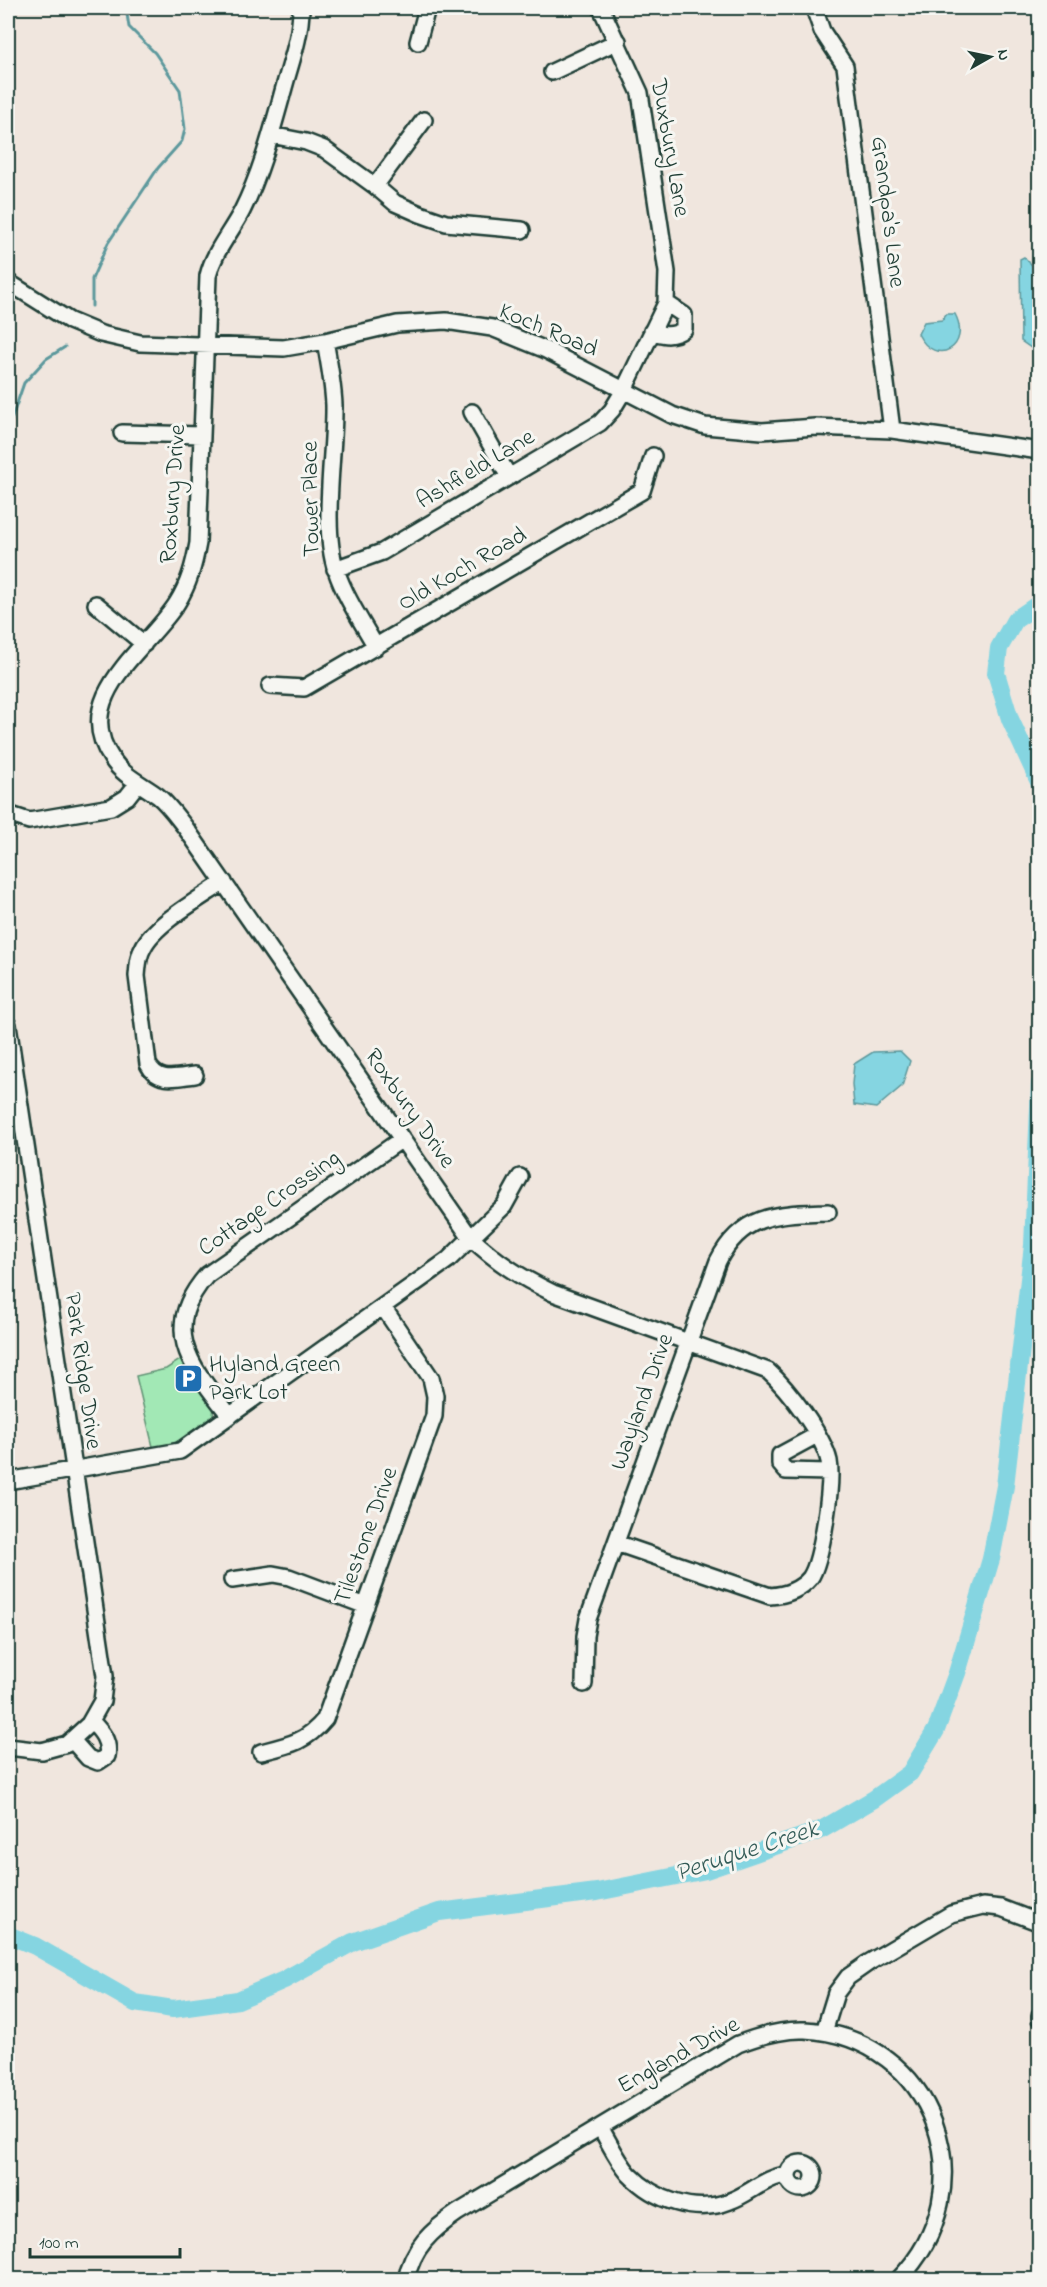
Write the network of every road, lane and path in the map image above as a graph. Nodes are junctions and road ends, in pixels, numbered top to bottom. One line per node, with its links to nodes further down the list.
1 (301, 8): 9 (street, Roxbury Drive)
2 (427, 8): 6 (street)
3 (602, 8): 5 (street, Duxbury Lane)
4 (814, 8): 19 (street, Grandpa's Lane)
5 (618, 41): 7 (street); 13 (street, Duxbury Lane)
6 (418, 42)
7 (552, 72)
8 (424, 120): 10 (street)
9 (271, 135): 10 (street); 16 (street, Roxbury Drive)
10 (375, 186): 11 (street)
11 (522, 230)
12 (8, 282): 16 (street, Koch Road)
13 (666, 303): 14 (street, Duxbury Lane); 14 (street)
14 (652, 331): 17 (street, Duxbury Lane)
15 (325, 341): 16 (street, Koch Road); 17 (street, Koch Road); 25 (street, Tower Place)
16 (205, 345): 21 (street, Roxbury Drive)
17 (624, 390): 19 (street, Koch Road); 24 (street, Ashfield Lane)
18 (472, 412): 24 (street)
19 (892, 430): 22 (street, Koch Road)
20 (122, 433): 21 (street)
21 (202, 435): 27 (street, Roxbury Drive)
22 (1040, 451)
23 (653, 456): 28 (street, Old Koch Road)
24 (509, 477): 25 (street, Ashfield Lane)
25 (335, 569): 28 (street, Tower Place)
26 (96, 604): 27 (street)
27 (144, 644): 30 (street, Roxbury Drive)
28 (376, 647): 29 (street, Old Koch Road)
29 (270, 686)
30 (138, 783): 31 (street); 32 (street, Roxbury Drive)
31 (8, 814)
32 (224, 882): 34 (street); 35 (street, Roxbury Drive)
33 (8, 1025): 43 (street, Park Ridge Drive)
34 (195, 1075)
35 (402, 1139): 38 (street, Roxbury Drive); 41 (street, Cottage Crossing)
36 (520, 1177): 38 (street)
37 (828, 1212): 40 (street, Wayland Drive)
38 (470, 1237): 39 (street); 40 (street, Roxbury Drive)
39 (383, 1306): 41 (street); 48 (street, Tilestone Drive)
40 (687, 1342): 42 (street, Roxbury Drive); 46 (street, Wayland Drive)
41 (230, 1416): 43 (street)
42 (817, 1435): 44 (street, Roxbury Drive); 44 (street)
43 (74, 1470): 45 (street); 50 (street, Park Ridge Drive)
44 (829, 1472): 46 (street, Roxbury Drive)
45 (8, 1481)
46 (616, 1543): 49 (street, Wayland Drive)
47 (232, 1580): 48 (street)
48 (366, 1606): 53 (street, Tilestone Drive)
49 (584, 1684)
50 (91, 1721): 51 (street, Park Ridge Drive); 51 (street)
51 (72, 1740): 52 (street, Park Ridge Drive)
52 (8, 1747)
53 (261, 1752)
54 (1040, 1923): 55 (street)
55 (824, 2032): 56 (street, England Drive); 59 (street, England Drive)
56 (600, 2127): 57 (street); 58 (street, England Drive)
57 (788, 2175)
58 (406, 2280)
59 (898, 2280)

